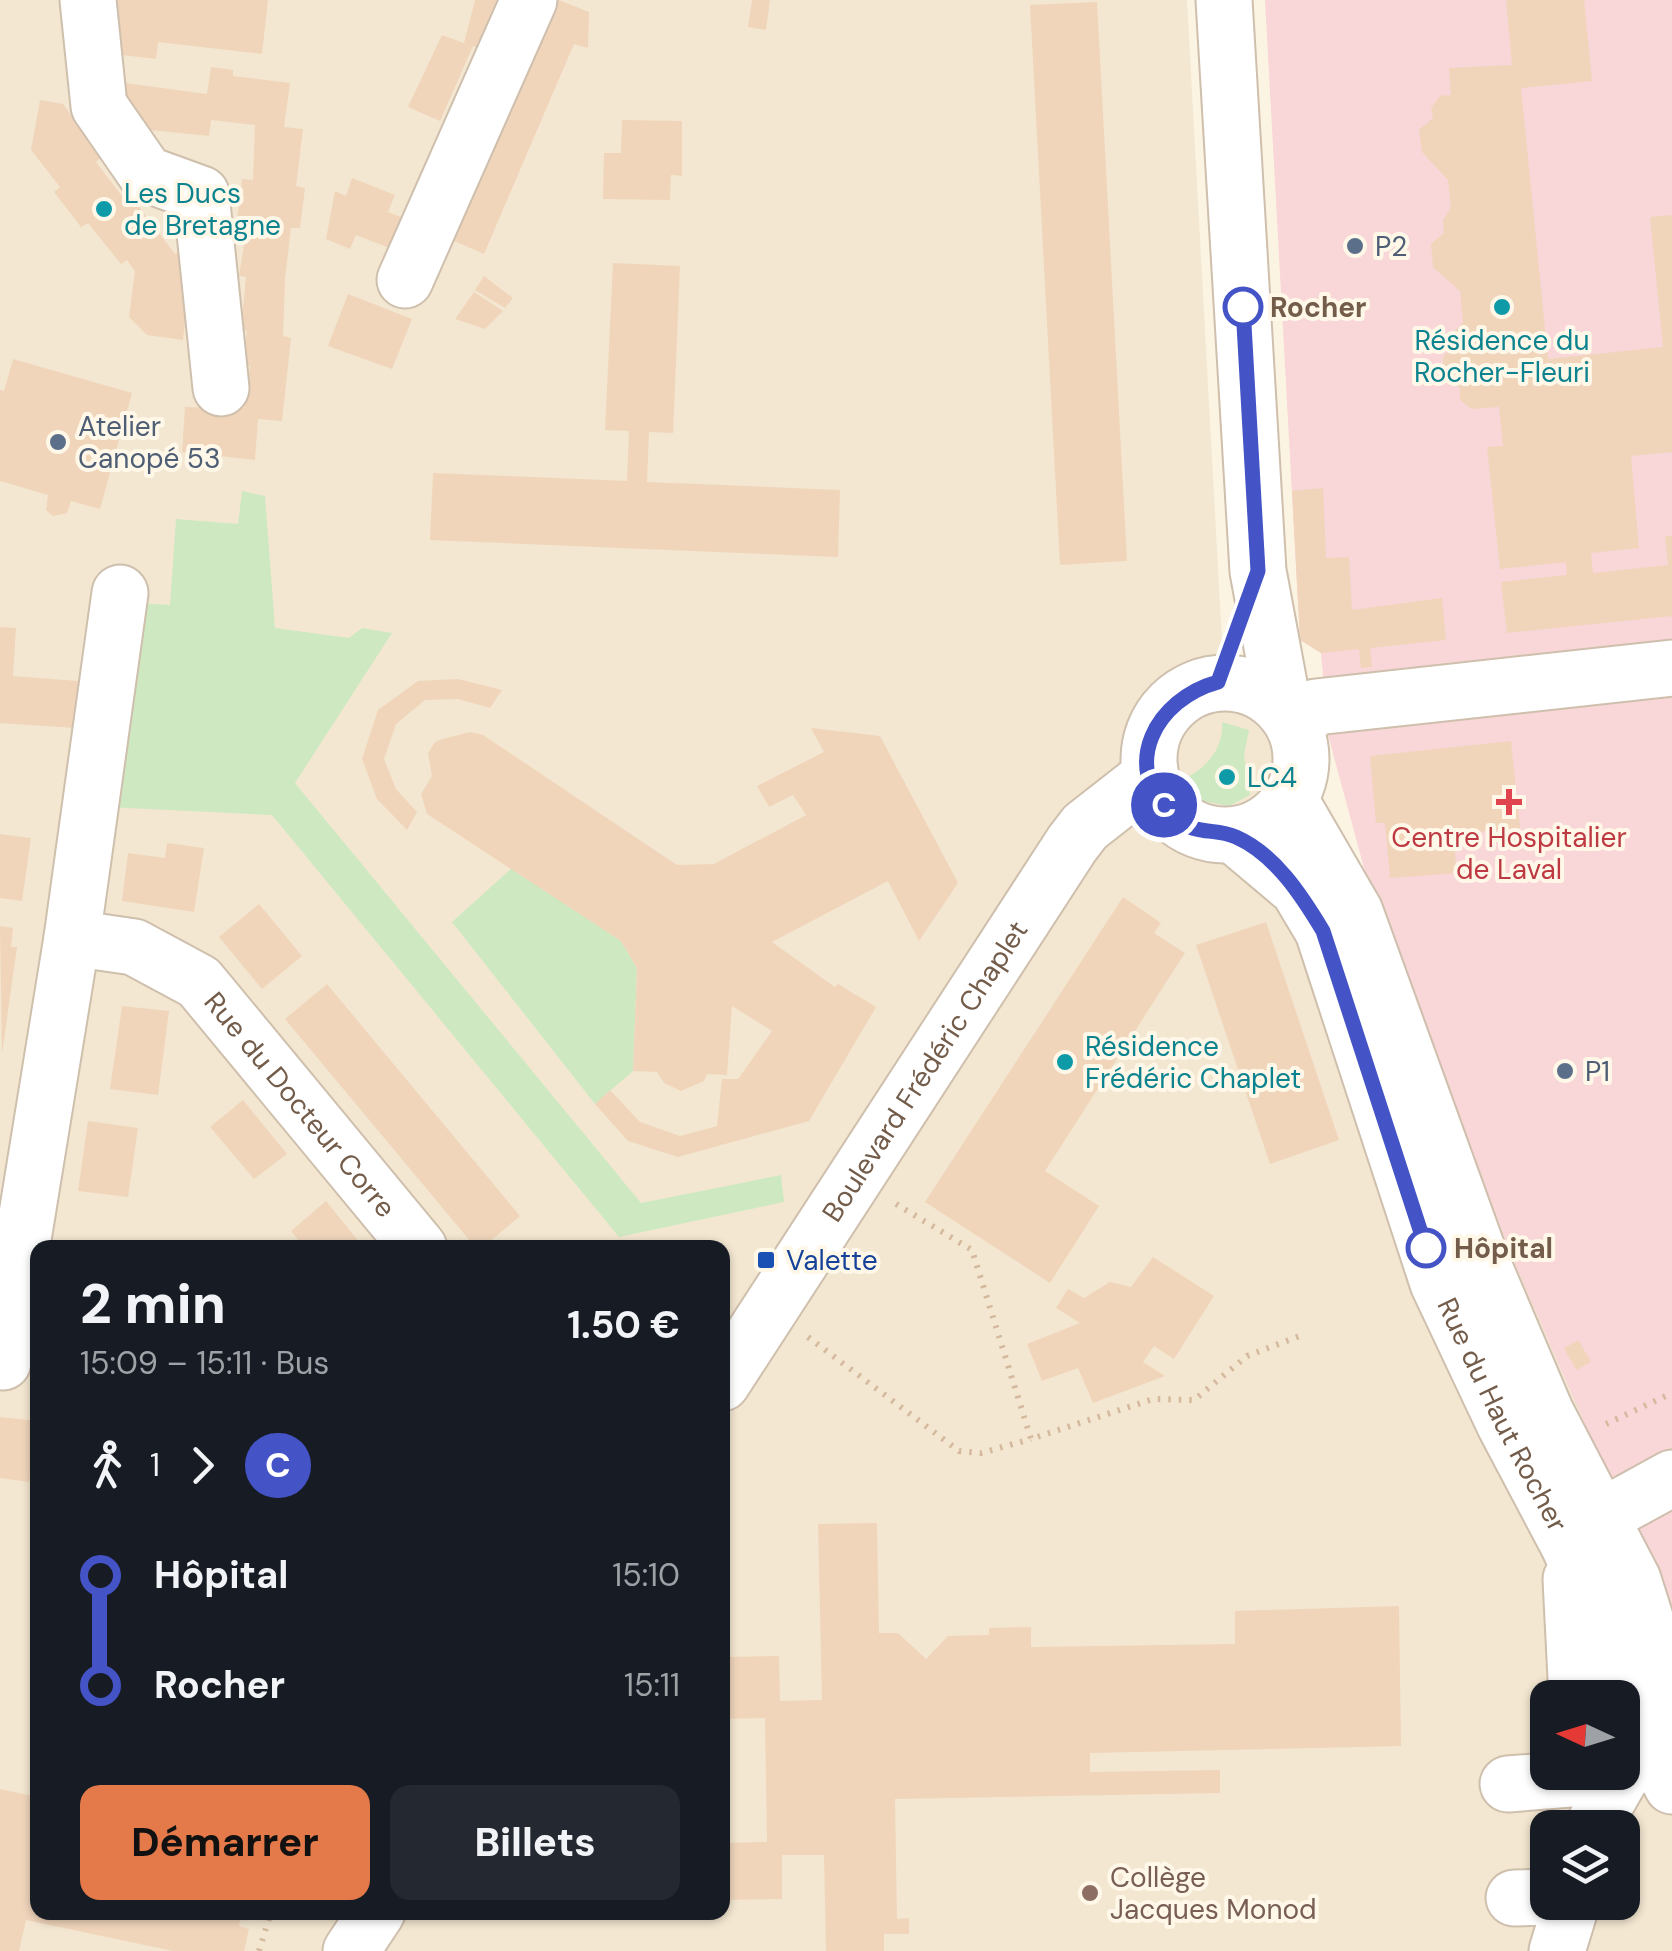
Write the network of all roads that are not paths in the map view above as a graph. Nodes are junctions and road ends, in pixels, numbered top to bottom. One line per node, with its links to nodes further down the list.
1 (88, 0): 5 (street)
2 (528, 0): 4 (street)
3 (1224, 0): 6 (street)
4 (405, 280)
5 (220, 388)
6 (1258, 571): 9 (street); 10 (street)
7 (120, 593): 14 (street)
8 (1672, 668): 10 (street)
9 (1218, 682): 10 (street); 11 (street)
10 (1289, 719): 12 (street)
11 (1150, 776): 13 (street); 20 (street, Boulevard Frédéric Chaplet)
12 (1290, 800): 13 (street); 15 (street, Rue du Haut Rocher)
13 (1235, 836): 15 (street, Rue du Haut Rocher)
14 (72, 938): 16 (street); 17 (street, Rue du Docteur Corre)
15 (1409, 1127): 22 (street, Rue du Haut Rocher)
16 (30, 1240)
17 (412, 1240)
18 (30, 1241): 19 (street)
19 (13, 1363)
20 (730, 1372)
21 (1672, 1478): 22 (street)
22 (1586, 1531): 23 (street); 24 (street, Rue du Haut Rocher)
23 (1578, 1680)
24 (1618, 1680)
25 (1530, 1779): 26 (street)
26 (1508, 1784)
27 (372, 1920): 29 (street)
28 (1566, 1920): 30 (street)
29 (351, 1951)
30 (1557, 1951)

